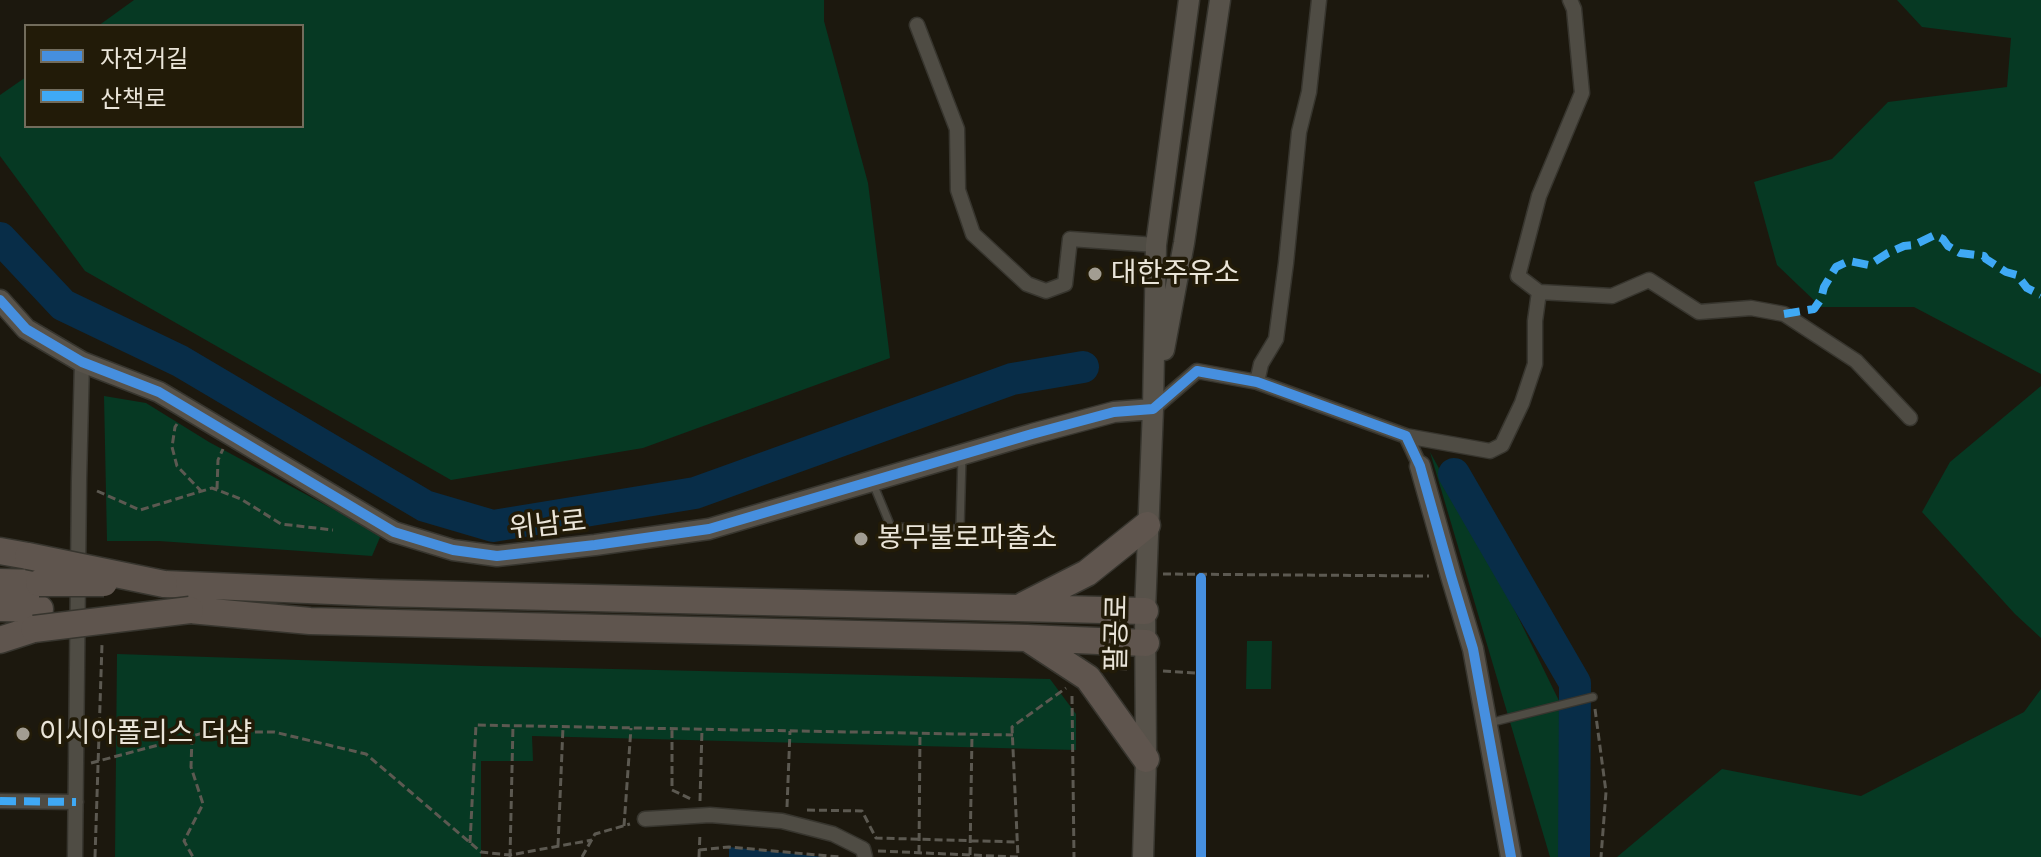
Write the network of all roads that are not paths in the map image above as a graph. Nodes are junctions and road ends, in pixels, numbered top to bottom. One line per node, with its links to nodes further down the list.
1 (1189, 0): 6 (street, 팔공로)
2 (1220, 0): 11 (street, 팔공로)
3 (1319, 0): 10 (street)
4 (1570, 0): 7 (street)
5 (917, 25): 6 (street)
6 (1156, 245): 11 (street, 팔공로)
7 (1539, 292): 12 (street); 13 (street)
8 (0, 300): 9 (street, 위남로)
9 (82, 362): 16 (street, 위남로); 32 (street)
10 (1257, 382): 11 (street); 13 (street)
11 (1153, 409): 14 (street, 위남로); 17 (street, 팔공로)
12 (1910, 418)
13 (1406, 436): 15 (street)
14 (962, 454): 16 (street, 위남로); 16 (lane)
15 (1420, 466): 29 (street)
16 (872, 481)
17 (1147, 525): 22 (highway); 23 (street, 팔공로)
18 (0, 551): 20 (highway, bridge)
19 (0, 582): 20 (highway, bridge)
20 (164, 584): 22 (highway)
21 (0, 608): 24 (highway)
22 (1019, 608): 23 (highway)
23 (1145, 611): 27 (street, 팔공로)
24 (37, 619): 25 (highway, bridge); 26 (highway)
25 (1027, 638): 27 (highway); 30 (highway)
26 (0, 640)
27 (1146, 643): 30 (street, 팔공로)
28 (1593, 697): 29 (lane)
29 (1487, 723): 37 (street)
30 (1146, 759): 36 (street, 팔공로)
31 (0, 801): 32 (street)
32 (76, 802): 35 (street)
33 (645, 819): 34 (street)
34 (867, 854)
35 (75, 857)
36 (1143, 857)
37 (1511, 857)

